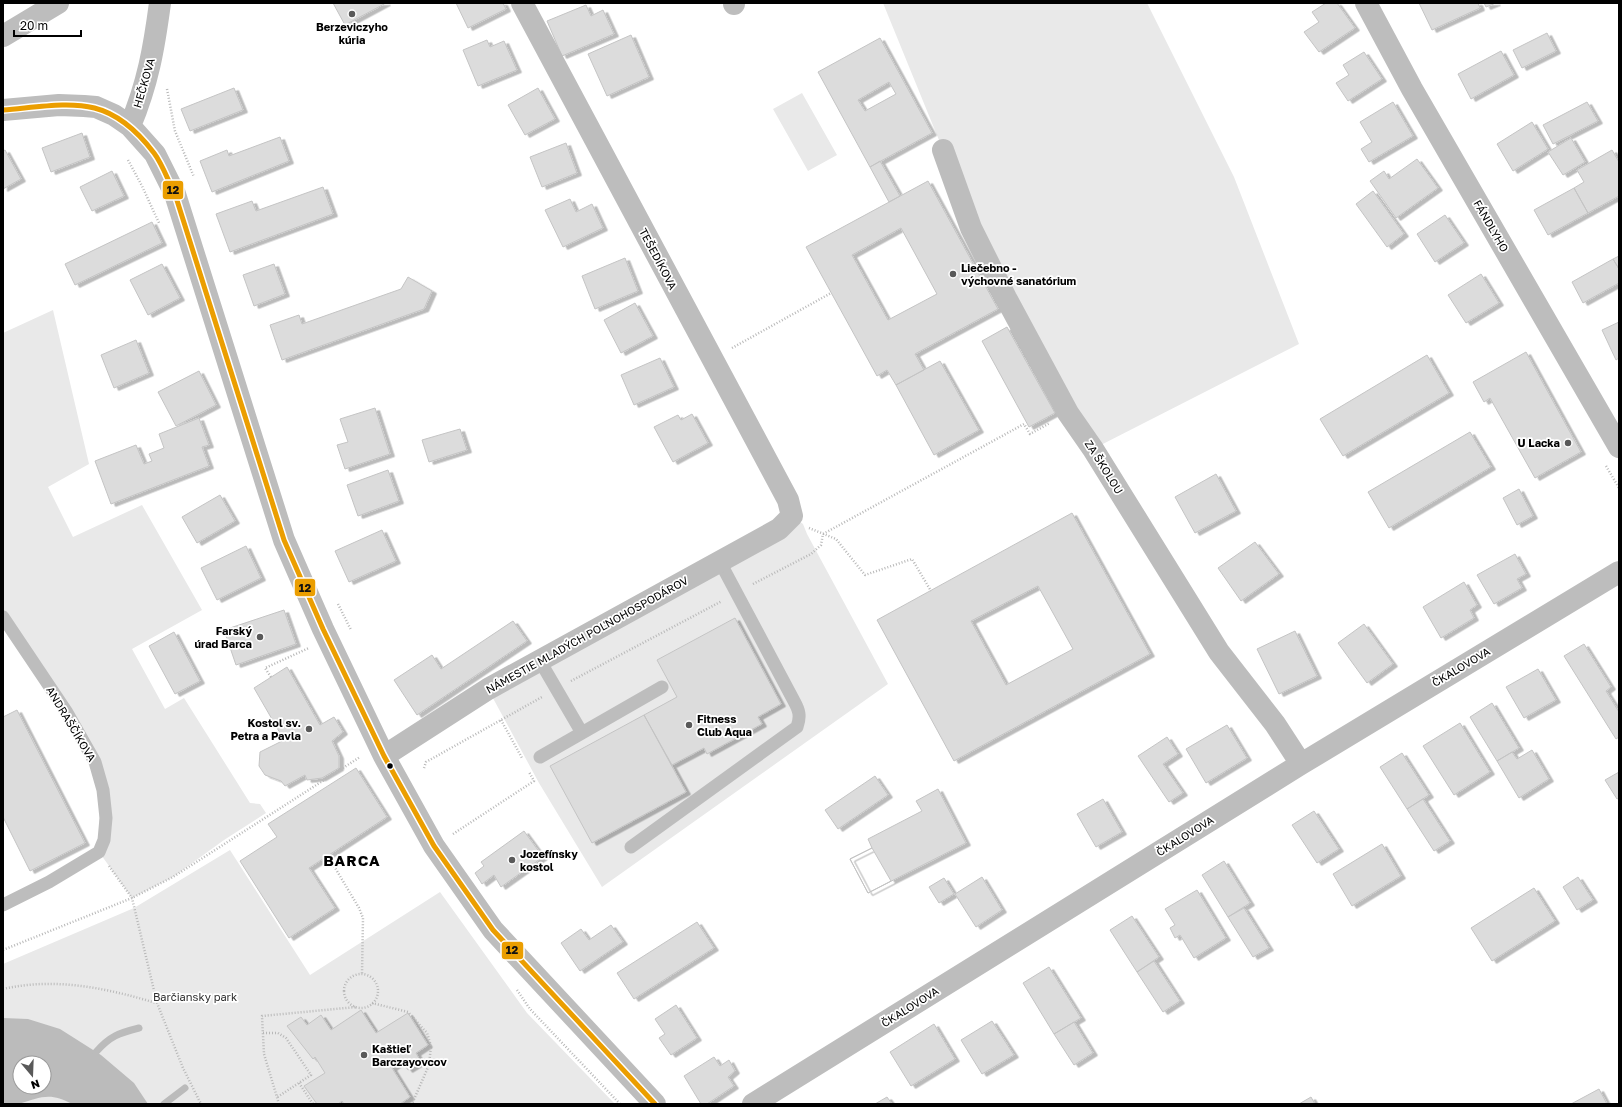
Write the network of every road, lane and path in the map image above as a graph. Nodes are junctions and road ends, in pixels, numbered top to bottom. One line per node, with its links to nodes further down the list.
1 (58, 3): 5 (street)
2 (160, 3): 8 (street, HEČKOVA)
3 (522, 3): 14 (street, TEŠEDÍKOVA)
4 (1366, 3): 16 (street, FÁNDLYHO)
5 (3, 36)
6 (166, 82): 11 (path)
7 (3, 110): 8 (street)
8 (130, 126): 35 (street)
9 (943, 150): 15 (street, ZA ŠKOLOU)
10 (126, 156): 12 (path)
11 (195, 182)
12 (161, 228)
13 (832, 293): 14 (path)
14 (712, 359): 17 (street, TEŠEDÍKOVA)
15 (1068, 413): 18 (path); 39 (street, ZA ŠKOLOU)
16 (1619, 447)
17 (792, 516): 18 (path); 19 (street, NÁMESTIE MLADÝCH POĽNOHOSPODÁROV)
18 (823, 534): 21 (path); 22 (path)
19 (720, 562): 22 (lane); 27 (street, NÁMESTIE MLADÝCH POĽNOHOSPODÁROV)
20 (1619, 572): 39 (street, ČKALOVOVA)
21 (931, 591)
22 (737, 593): 30 (path); 43 (lane)
23 (338, 602): 25 (path)
24 (3, 617): 44 (lane, ANDRAŠČÍKOVA)
25 (354, 637)
26 (312, 646): 28 (path)
27 (540, 661): 30 (lane); 33 (street, NÁMESTIE MLADÝCH POĽNOHOSPODÁROV)
28 (271, 677)
29 (662, 687): 32 (lane)
30 (556, 689): 31 (path); 32 (lane)
31 (501, 720): 37 (path); 38 (path)
32 (582, 733): 36 (lane)
33 (404, 744): 35 (street, NÁMESTIE MLADÝCH POĽNOHOSPODÁROV); 38 (path)
34 (362, 756): 46 (path)
35 (384, 756): 42 (street)
36 (540, 756)
37 (523, 760)
38 (426, 762): 41 (path)
39 (1301, 764): 62 (street, ČKALOVOVA)
40 (526, 767): 42 (path)
41 (424, 768)
42 (434, 846): 61 (street)
43 (631, 847)
44 (99, 852): 46 (path); 47 (lane)
45 (334, 866): 49 (path)
46 (132, 898): 48 (path); 51 (path)
47 (3, 905)
48 (3, 950)
49 (362, 974): 52 (path); 53 (path)
50 (3, 989): 51 (path)
51 (157, 1003): 57 (path)
52 (372, 1003): 53 (path); 60 (path)
53 (356, 1007): 54 (path)
54 (262, 1033): 55 (path); 56 (path)
55 (299, 1083): 56 (path); 59 (path)
56 (276, 1098): 58 (path)
57 (201, 1104)
58 (279, 1104)
59 (313, 1104)
60 (412, 1104)
61 (655, 1104)
62 (753, 1104)

